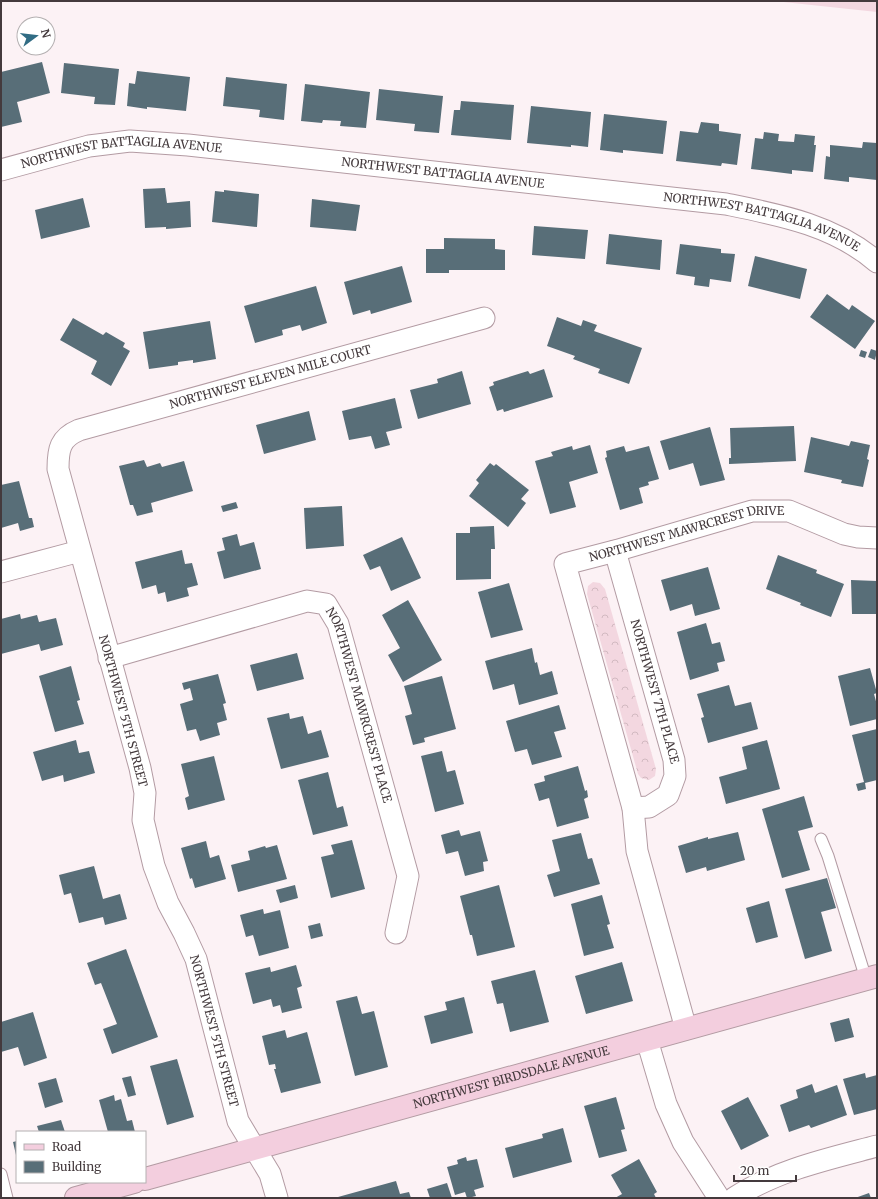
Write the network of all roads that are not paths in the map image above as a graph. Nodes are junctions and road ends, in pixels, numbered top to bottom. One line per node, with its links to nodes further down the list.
1 (1, 170): 2 (street, NORTHWEST BATTAGLIA AVENUE)
2 (876, 260)
3 (484, 318): 4 (street, NORTHWEST ELEVEN MILE COURT)
4 (61, 444): 6 (street, NORTHWEST 5TH STREET)
5 (877, 538): 7 (street, NORTHWEST MAWRCREST DRIVE)
6 (80, 551): 8 (street); 9 (street, NORTHWEST 5TH STREET)
7 (615, 551): 10 (street, NORTHWEST 7TH PLACE); 10 (street, NORTHWEST MAWRCREST DRIVE)
8 (1, 572)
9 (109, 658): 12 (street, NORTHWEST MAWRCREST PLACE); 17 (street, NORTHWEST 5TH STREET)
10 (633, 808): 14 (street)
11 (822, 839): 13 (lane)
12 (396, 933)
13 (872, 978): 14 (main road, NORTHWEST BIRDSDALE AVENUE)
14 (686, 1029): 15 (main road, NORTHWEST BIRDSDALE AVENUE)
15 (647, 1040): 17 (main road, NORTHWEST BIRDSDALE AVENUE); 24 (street)
16 (877, 1146): 25 (street)
17 (255, 1149): 19 (main road, NORTHWEST BIRDSDALE AVENUE); 23 (street, NORTHWEST 5TH STREET)
18 (1, 1174): 21 (lane)
19 (146, 1179)
20 (130, 1183): 22 (main road)
21 (7, 1198)
22 (76, 1198)
23 (277, 1198)
24 (719, 1198)
25 (734, 1198)

